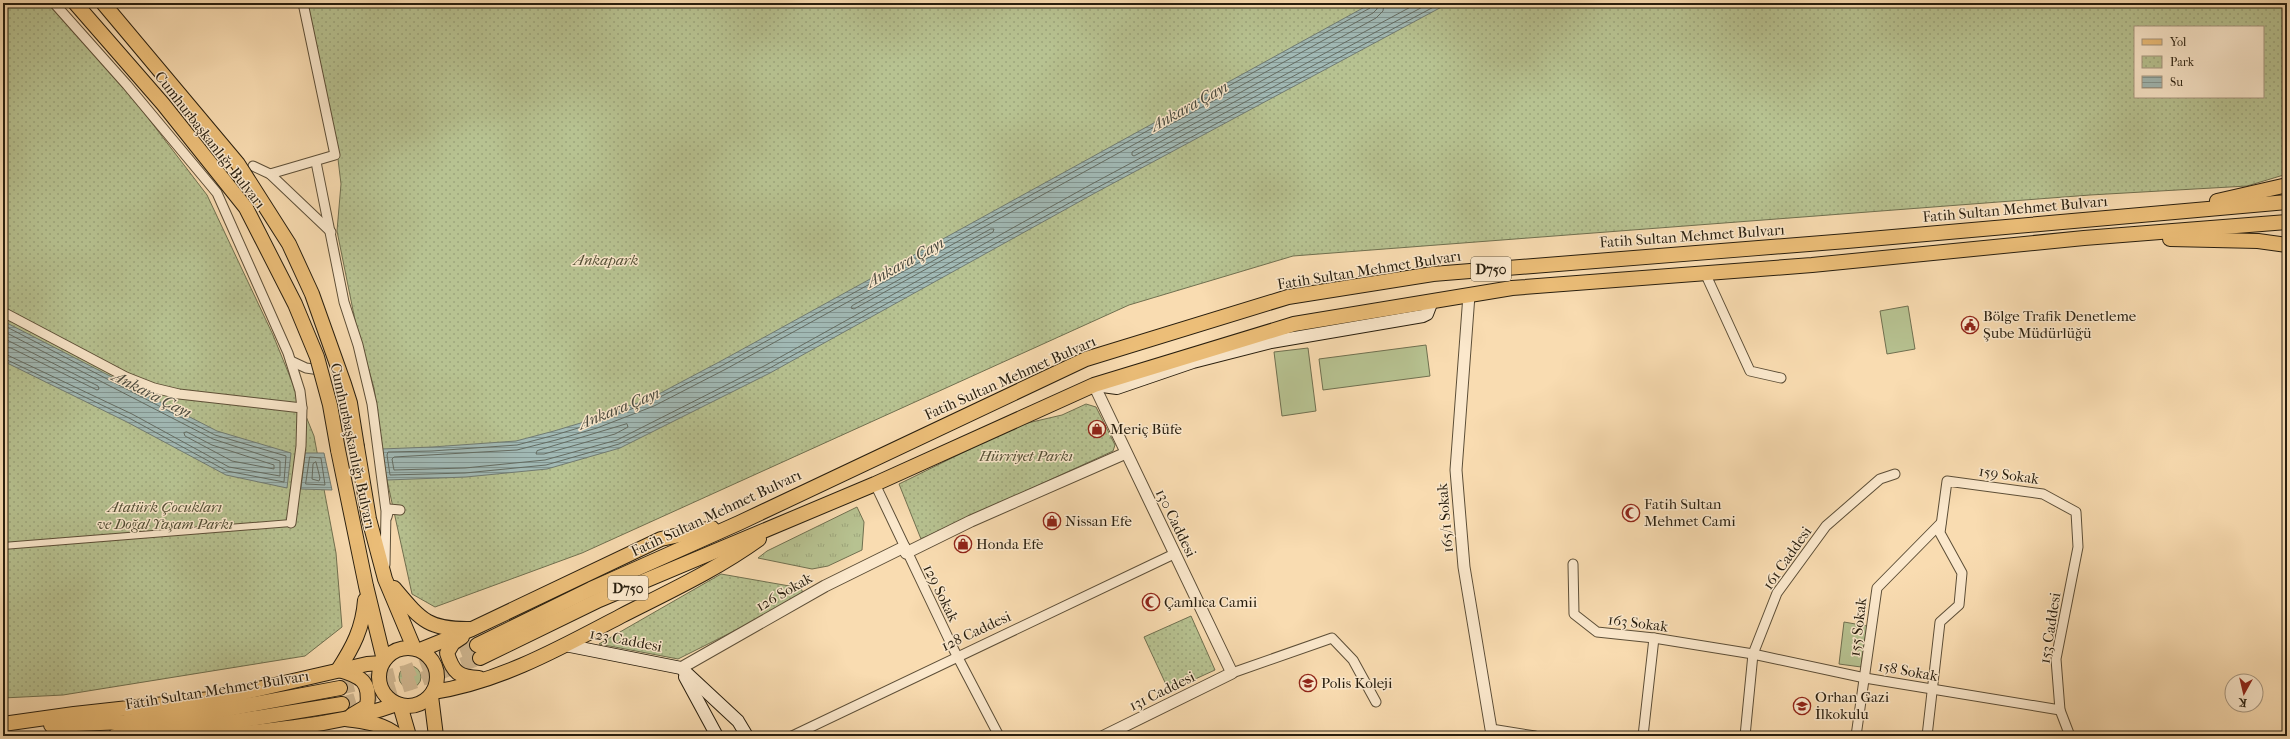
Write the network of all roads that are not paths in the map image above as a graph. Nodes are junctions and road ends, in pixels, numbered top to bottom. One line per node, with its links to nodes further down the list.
1 (54, 3): 18 (street)
2 (75, 3): 19 (main road, Cumhurbaşkanlığı Bulvarı, bridge)
3 (103, 3): 37 (main road, Cumhurbaşkanlığı Bulvarı, bridge)
4 (303, 3): 5 (street)
5 (316, 162): 7 (street); 12 (street)
6 (253, 166): 7 (street)
7 (270, 174): 12 (street)
8 (2287, 185): 10 (main road)
9 (2287, 202): 10 (main road, Fatih Sultan Mehmet Bulvarı / D750)
10 (2164, 212): 29 (main road, Fatih Sultan Mehmet Bulvarı / D750)
11 (2287, 222): 13 (main road, Fatih Sultan Mehmet Bulvarı / D750)
12 (331, 232): 27 (street)
13 (2084, 238): 14 (main road); 15 (main road, Fatih Sultan Mehmet Bulvarı / D750)
14 (2287, 245)
15 (1705, 273): 16 (main road, Fatih Sultan Mehmet Bulvarı / D750); 20 (street)
16 (1468, 295): 21 (main road, Fatih Sultan Mehmet Bulvarı / D750); 61 (street, 165/1 Sokak)
17 (3, 312): 22 (street)
18 (291, 362): 19 (street); 22 (street)
19 (320, 370): 38 (main road, Cumhurbaşkanlığı Bulvarı, bridge)
20 (1781, 378)
21 (1094, 385): 23 (street, 130 Caddesi); 25 (main road, Fatih Sultan Mehmet Bulvarı / D750)
22 (302, 408): 28 (street)
23 (1126, 453): 34 (street, 126 Sokak); 35 (street, 130 Caddesi)
24 (1894, 474): 43 (street, 161 Caddesi)
25 (875, 484): 31 (main road, Fatih Sultan Mehmet Bulvarı / D750); 34 (street, 129 Sokak)
26 (400, 510): 27 (street)
27 (385, 520): 37 (street)
28 (291, 523): 32 (street)
29 (739, 523): 31 (main road, Fatih Sultan Mehmet Bulvarı / D750); 39 (main road)
30 (1941, 523): 33 (street, 159 Sokak); 49 (street, 155 Sokak); 52 (street)
31 (780, 524): 41 (main road)
32 (3, 546)
33 (2078, 547): 57 (street, 153 Caddesi)
34 (905, 550): 44 (street, 129 Sokak); 46 (street, 126 Sokak)
35 (1174, 554): 44 (street, 128 Caddesi); 48 (street, 130 Caddesi)
36 (1573, 564): 40 (street, 163 Sokak)
37 (386, 579): 39 (main road); 42 (main road, Cumhurbaşkanlığı Bulvarı)
38 (366, 586): 45 (main road, Cumhurbaşkanlığı Bulvarı); 47 (main road)
39 (472, 629): 42 (main road); 50 (main road)
40 (1654, 638): 43 (street, 163 Sokak); 73 (street)
41 (565, 645): 46 (main road, 123 Caddesi); 50 (main road)
42 (417, 649): 45 (main road); 53 (main road)
43 (1753, 654): 49 (street, 158 Sokak); 74 (street, 161 Caddesi)
44 (957, 656): 69 (street, 128 Caddesi); 70 (street, 129 Sokak)
45 (383, 661): 47 (main road); 56 (main road)
46 (681, 668): 67 (main road); 68 (main road)
47 (338, 670): 58 (main road); 59 (main road)
48 (1232, 673): 54 (street); 71 (street, 131 Caddesi)
49 (1865, 678): 52 (street, 158 Sokak); 75 (street, 155 Sokak)
50 (487, 679): 53 (main road)
51 (340, 688): 59 (main road, Fatih Sultan Mehmet Bulvarı)
52 (1934, 689): 57 (street, 158 Sokak); 76 (street)
53 (432, 694): 56 (main road); 66 (main road)
54 (1376, 702)
55 (342, 704): 62 (main road, Fatih Sultan Mehmet Bulvarı)
56 (398, 705): 58 (main road); 65 (main road)
57 (2060, 710): 77 (street, 153 Caddesi)
58 (345, 719): 60 (main road); 64 (main road)
59 (3, 726)
60 (306, 730): 63 (main road)
61 (1491, 732): 72 (street)
62 (115, 736)
63 (218, 736)
64 (398, 736)
65 (409, 736)
66 (436, 736)
67 (717, 736)
68 (747, 736)
69 (792, 736)
70 (999, 736)
71 (1104, 736)
72 (1535, 736)
73 (1643, 736)
74 (1745, 736)
75 (1856, 736)
76 (1927, 736)
77 (2070, 736)

